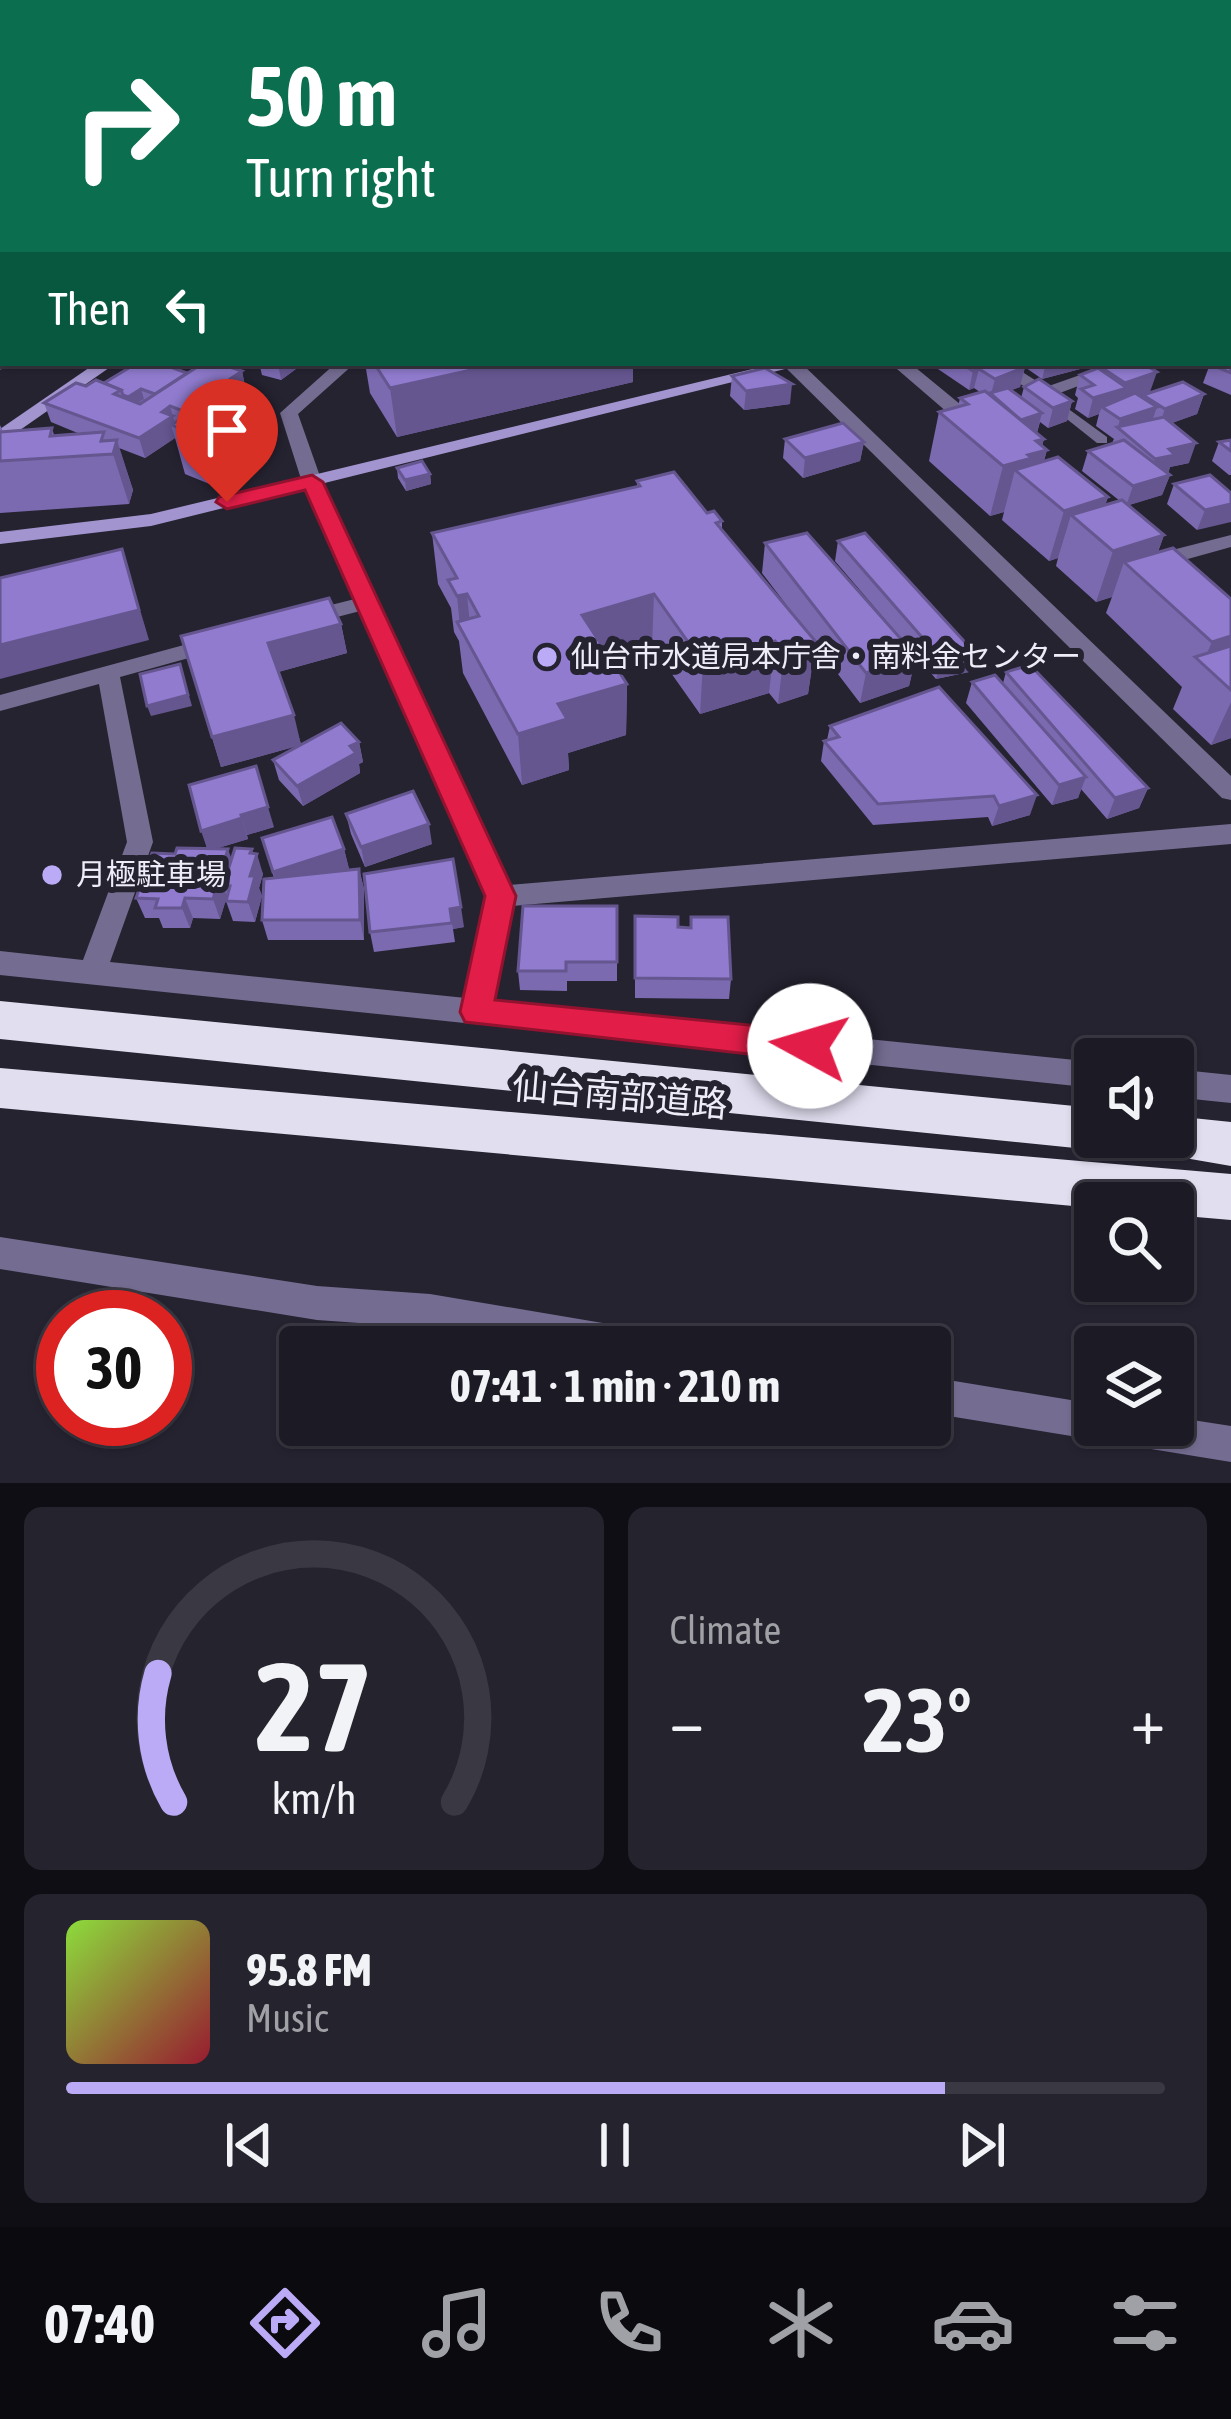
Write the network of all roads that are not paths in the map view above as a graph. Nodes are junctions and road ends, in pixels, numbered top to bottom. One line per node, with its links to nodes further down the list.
1 (103, 366): 11 (street)
2 (343, 366): 13 (street)
3 (788, 366): 13 (street)
4 (798, 366): 22 (street)
5 (903, 366): 10 (street)
6 (1001, 366): 8 (street)
7 (1131, 369): 8 (street)
8 (1044, 394): 9 (street)
9 (1064, 409): 12 (lane)
10 (986, 435)
11 (0, 438)
12 (1102, 440)
13 (312, 482): 14 (street); 17 (street)
14 (0, 538)
15 (1231, 541): 16 (street)
16 (1140, 565)
17 (370, 602): 18 (street); 24 (street)
18 (279, 626)
19 (236, 638): 20 (street)
20 (108, 672): 21 (street); 26 (street)
21 (0, 703)
22 (1231, 791)
23 (1231, 834): 24 (street)
24 (500, 896): 27 (street)
25 (0, 963): 26 (street)
26 (92, 972): 27 (street)
27 (477, 1012): 29 (street)
28 (0, 1020): 33 (highway, 仙台南部道路)
29 (1074, 1073)
30 (1194, 1085): 32 (street)
31 (0, 1088): 36 (highway, 仙台南部道路)
32 (1231, 1089)
33 (1074, 1127)
34 (1194, 1140): 35 (highway)
35 (1231, 1144)
36 (1231, 1197)
37 (0, 1253): 38 (street)
38 (519, 1326)
39 (951, 1398): 40 (street)
40 (1074, 1419)
41 (1194, 1438): 42 (street)
42 (1231, 1444)

